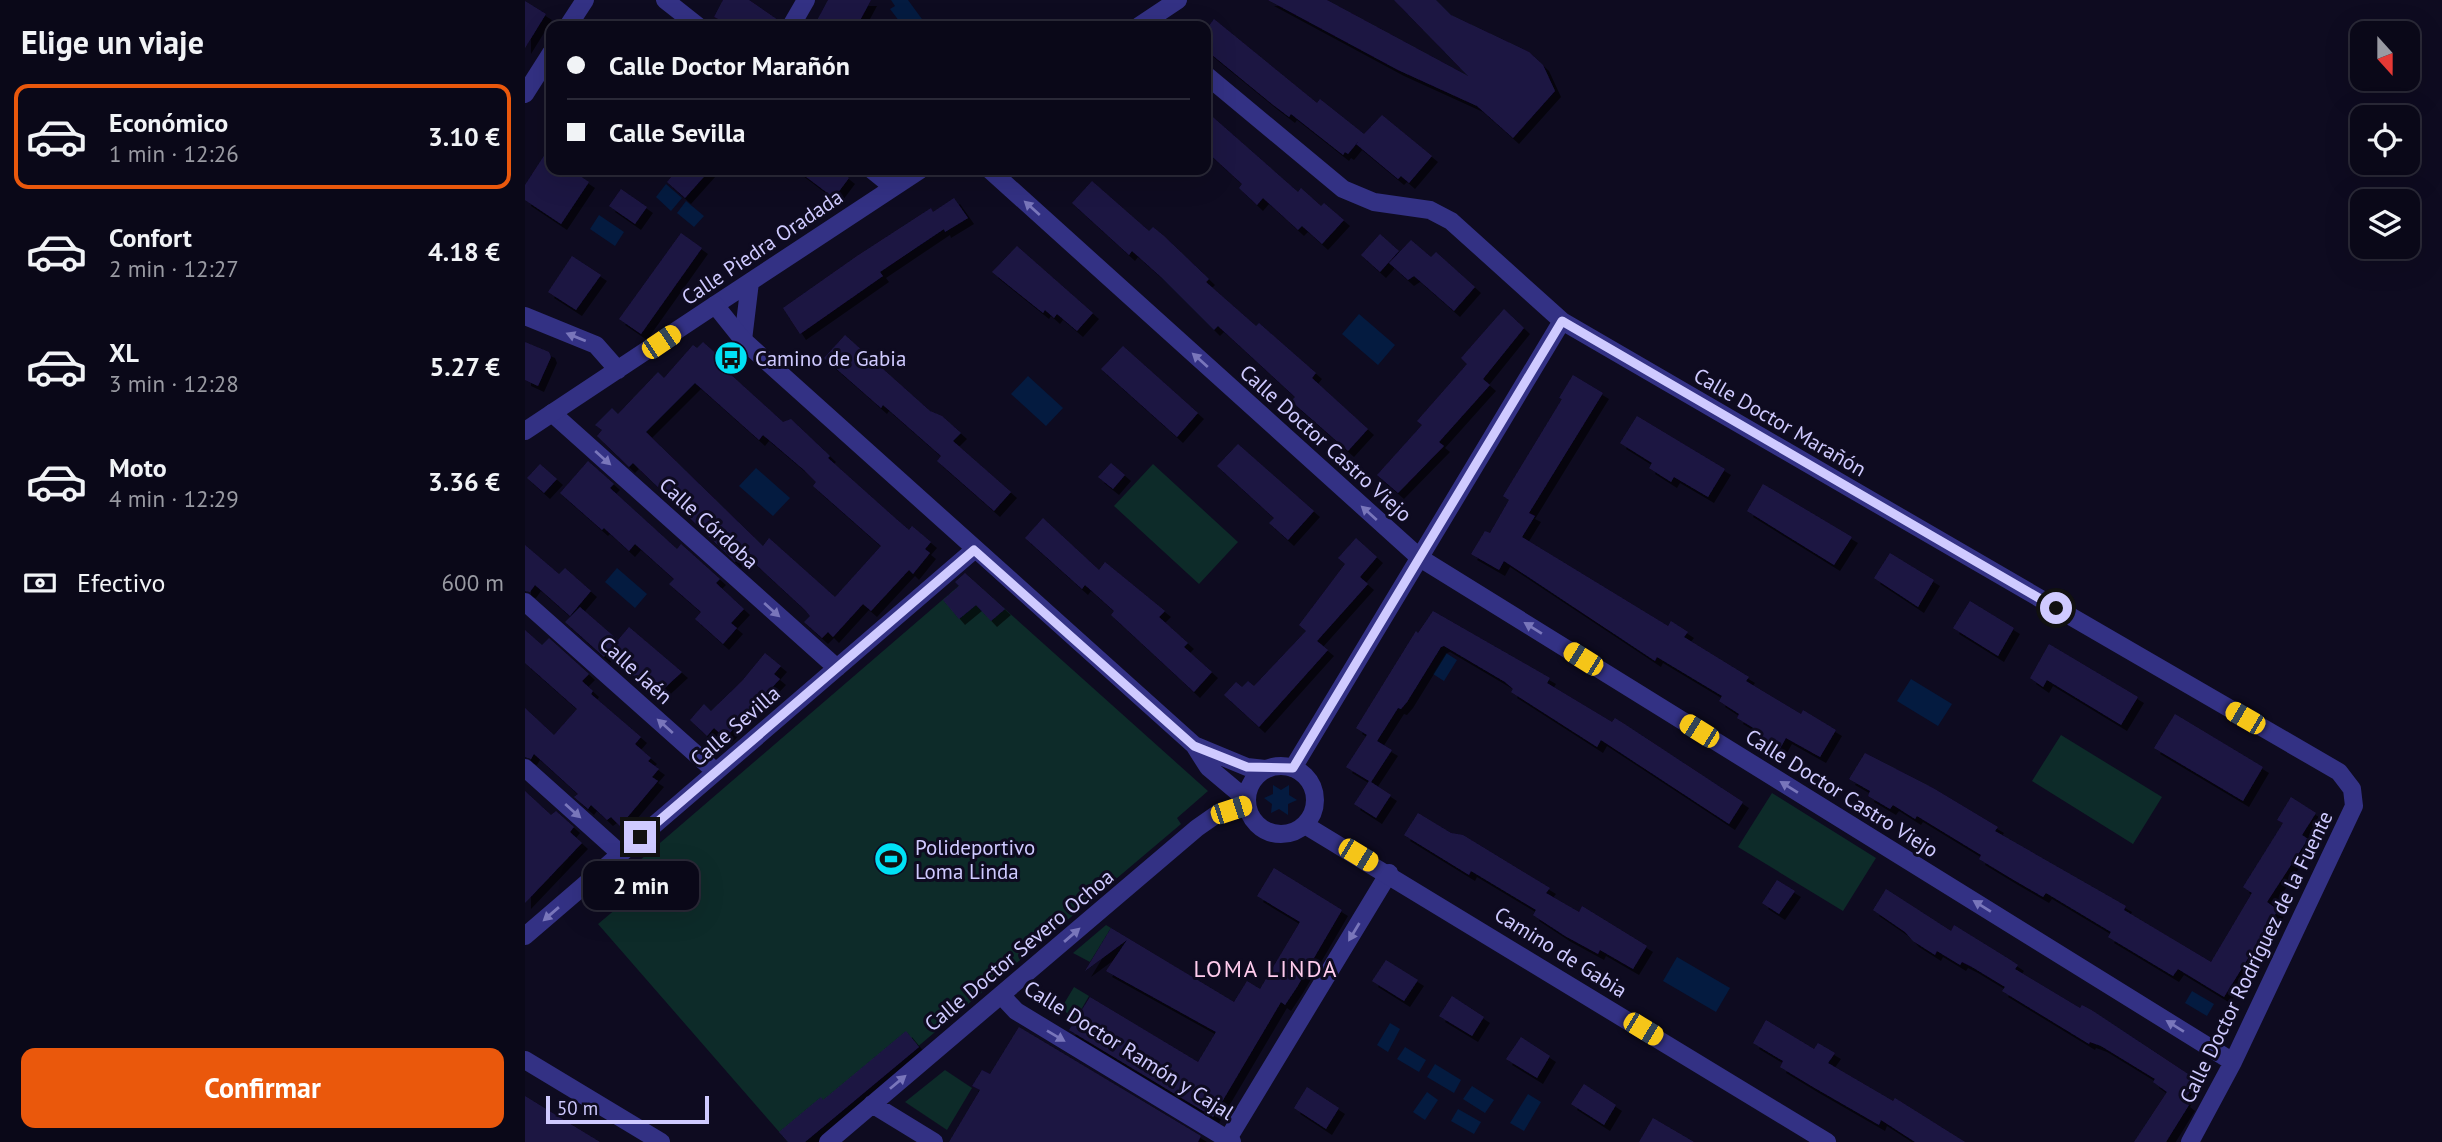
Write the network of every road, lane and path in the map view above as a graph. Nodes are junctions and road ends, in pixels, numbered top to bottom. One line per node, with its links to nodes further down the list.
1 (585, 0): 5 (street)
2 (665, 0): 6 (street)
3 (806, 0): 7 (street)
4 (1178, 0): 8 (street)
5 (571, 21)
6 (692, 21)
7 (794, 21)
8 (1149, 21)
9 (546, 61): 11 (street)
10 (1211, 79): 19 (street, Calle Doctor Marañón)
11 (525, 94)
12 (878, 175): 15 (street)
13 (912, 175): 15 (street, Calle Piedra Oradada)
14 (996, 175): 25 (street, Calle Doctor Castro Viejo, one-way to 14)
15 (893, 187): 16 (street, Calle Piedra Oradada)
16 (750, 282): 17 (street, Calle Piedra Oradada); 20 (street)
17 (709, 309): 20 (street); 21 (street, Calle Piedra Oradada)
18 (525, 316): 21 (street, one-way to 18)
19 (1562, 321): 25 (street); 33 (street, Calle Doctor Marañón)
20 (743, 340): 24 (street)
21 (618, 370): 22 (street, Calle Piedra Oradada)
22 (552, 413): 23 (street, Calle Piedra Oradada); 27 (street, Calle Córdoba, one-way to 27)
23 (525, 431)
24 (974, 550): 27 (street, Calle Sevilla); 28 (street)
25 (1420, 558): 30 (street); 41 (street, Calle Doctor Castro Viejo, one-way to 25)
26 (525, 602): 32 (street, Calle Jaén, one-way to 26)
27 (837, 667): 32 (street, Calle Sevilla)
28 (1194, 746): 31 (street); 34 (street)
29 (525, 768): 36 (street, one-way to 36)
30 (1293, 768): 31 (street); 35 (street)
31 (1265, 769): 34 (street)
32 (716, 772): 36 (street, Calle Sevilla)
33 (2352, 789): 41 (street, Calle Doctor Rodríguez de la Fuente)
34 (1246, 802): 35 (street); 39 (street, Calle Doctor Severo Ochoa, one-way to 34)
35 (1305, 825): 37 (street, Camino de Gabia)
36 (621, 854): 38 (street, Calle Sevilla, one-way to 38)
37 (1389, 873): 43 (street, one-way to 43); 47 (street, Camino de Gabia)
38 (526, 934)
39 (1002, 996): 42 (street, Calle Doctor Severo Ochoa, one-way to 39); 43 (street, Calle Doctor Ramón y Cajal, one-way to 43)
40 (525, 1060): 44 (street)
41 (2233, 1062): 48 (street, Calle Doctor Rodríguez de la Fuente)
42 (872, 1104): 45 (street, Calle Doctor Severo Ochoa); 46 (street)
43 (1229, 1141)
44 (661, 1142)
45 (828, 1142)
46 (934, 1142)
47 (1827, 1142)
48 (2190, 1142)

